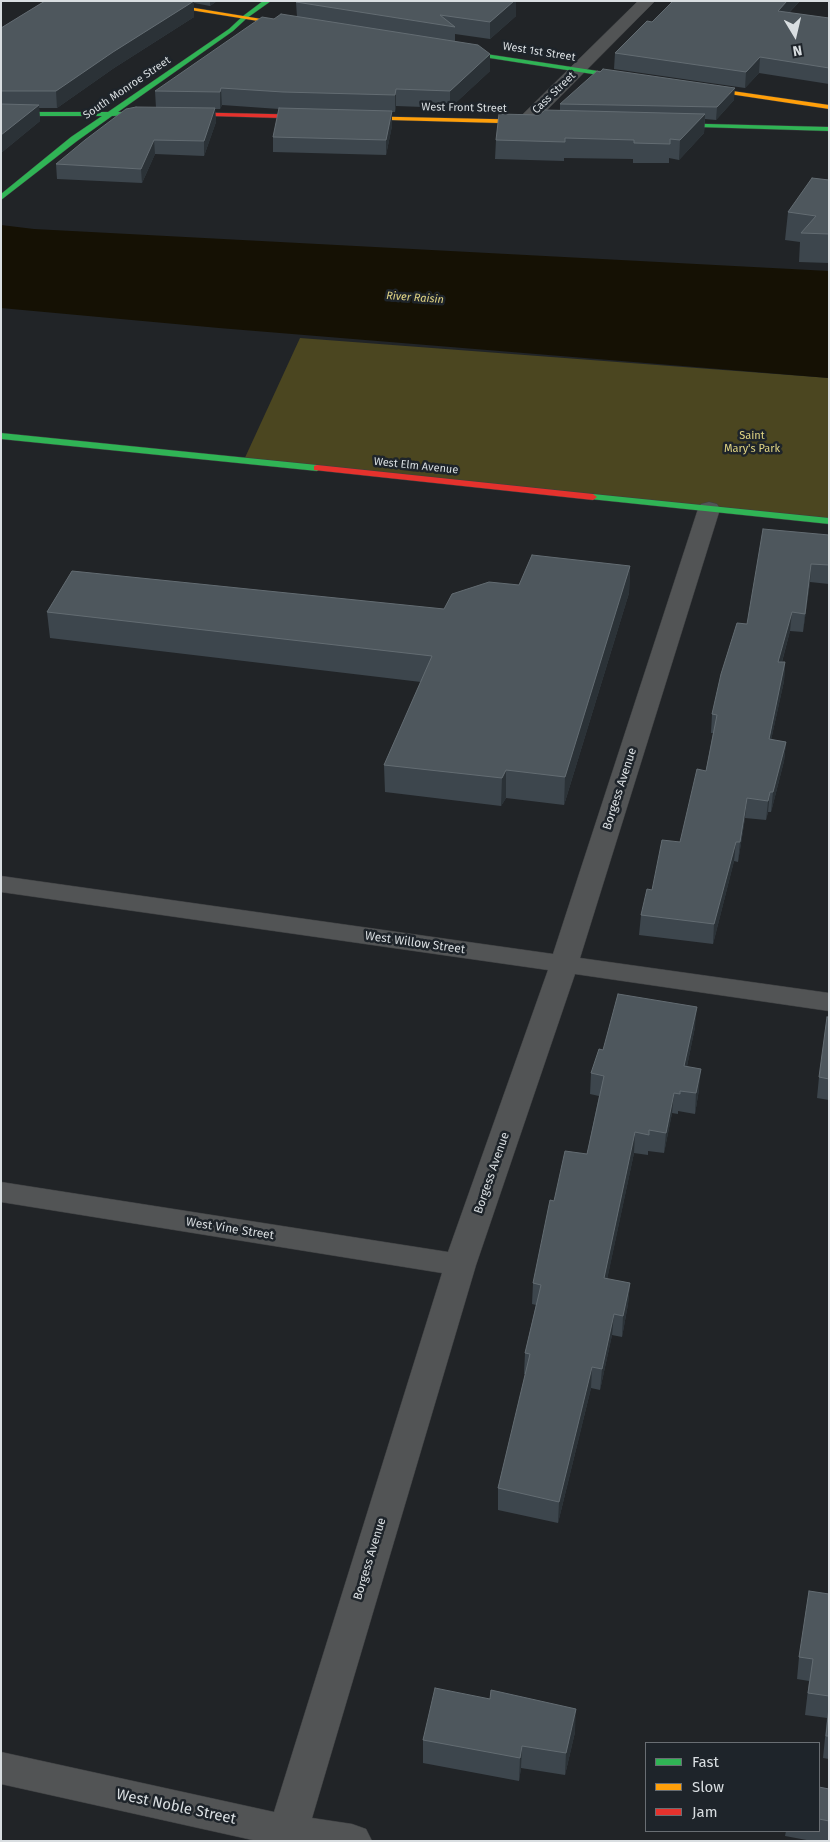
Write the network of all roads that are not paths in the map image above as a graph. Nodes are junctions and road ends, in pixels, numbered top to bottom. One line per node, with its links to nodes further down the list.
1 (138, 1): 4 (street)
2 (268, 1): 4 (street, South Monroe Street)
3 (647, 1): 7 (street, Cass Street)
4 (245, 17): 5 (street); 12 (street, South Monroe Street)
5 (308, 27)
6 (442, 49): 7 (street, West 1st Street)
7 (577, 70): 8 (street, West 1st Street); 15 (street, Cass Street)
8 (645, 80)
9 (684, 86): 10 (street)
10 (829, 108)
11 (1, 114): 12 (street)
12 (110, 114): 13 (street); 19 (street, South Monroe Street)
13 (150, 114)
14 (169, 114): 15 (street, West Front Street)
15 (525, 122): 16 (street, West Front Street)
16 (544, 122)
17 (661, 125): 18 (street)
18 (828, 129)
19 (1, 198)
20 (1, 436): 21 (street, West Elm Avenue)
21 (709, 509): 22 (street, West Elm Avenue); 24 (street, Borgess Avenue)
22 (829, 521)
23 (3, 888): 24 (street, West Willow Street)
24 (564, 964): 25 (street, West Willow Street); 27 (street, Borgess Avenue)
25 (829, 1002)
26 (1, 1192): 27 (street, West Vine Street)
27 (460, 1265): 29 (street, Borgess Avenue)
28 (1, 1768): 29 (street, West Noble Street)
29 (287, 1836): 30 (street, West Noble Street)
30 (352, 1841)

